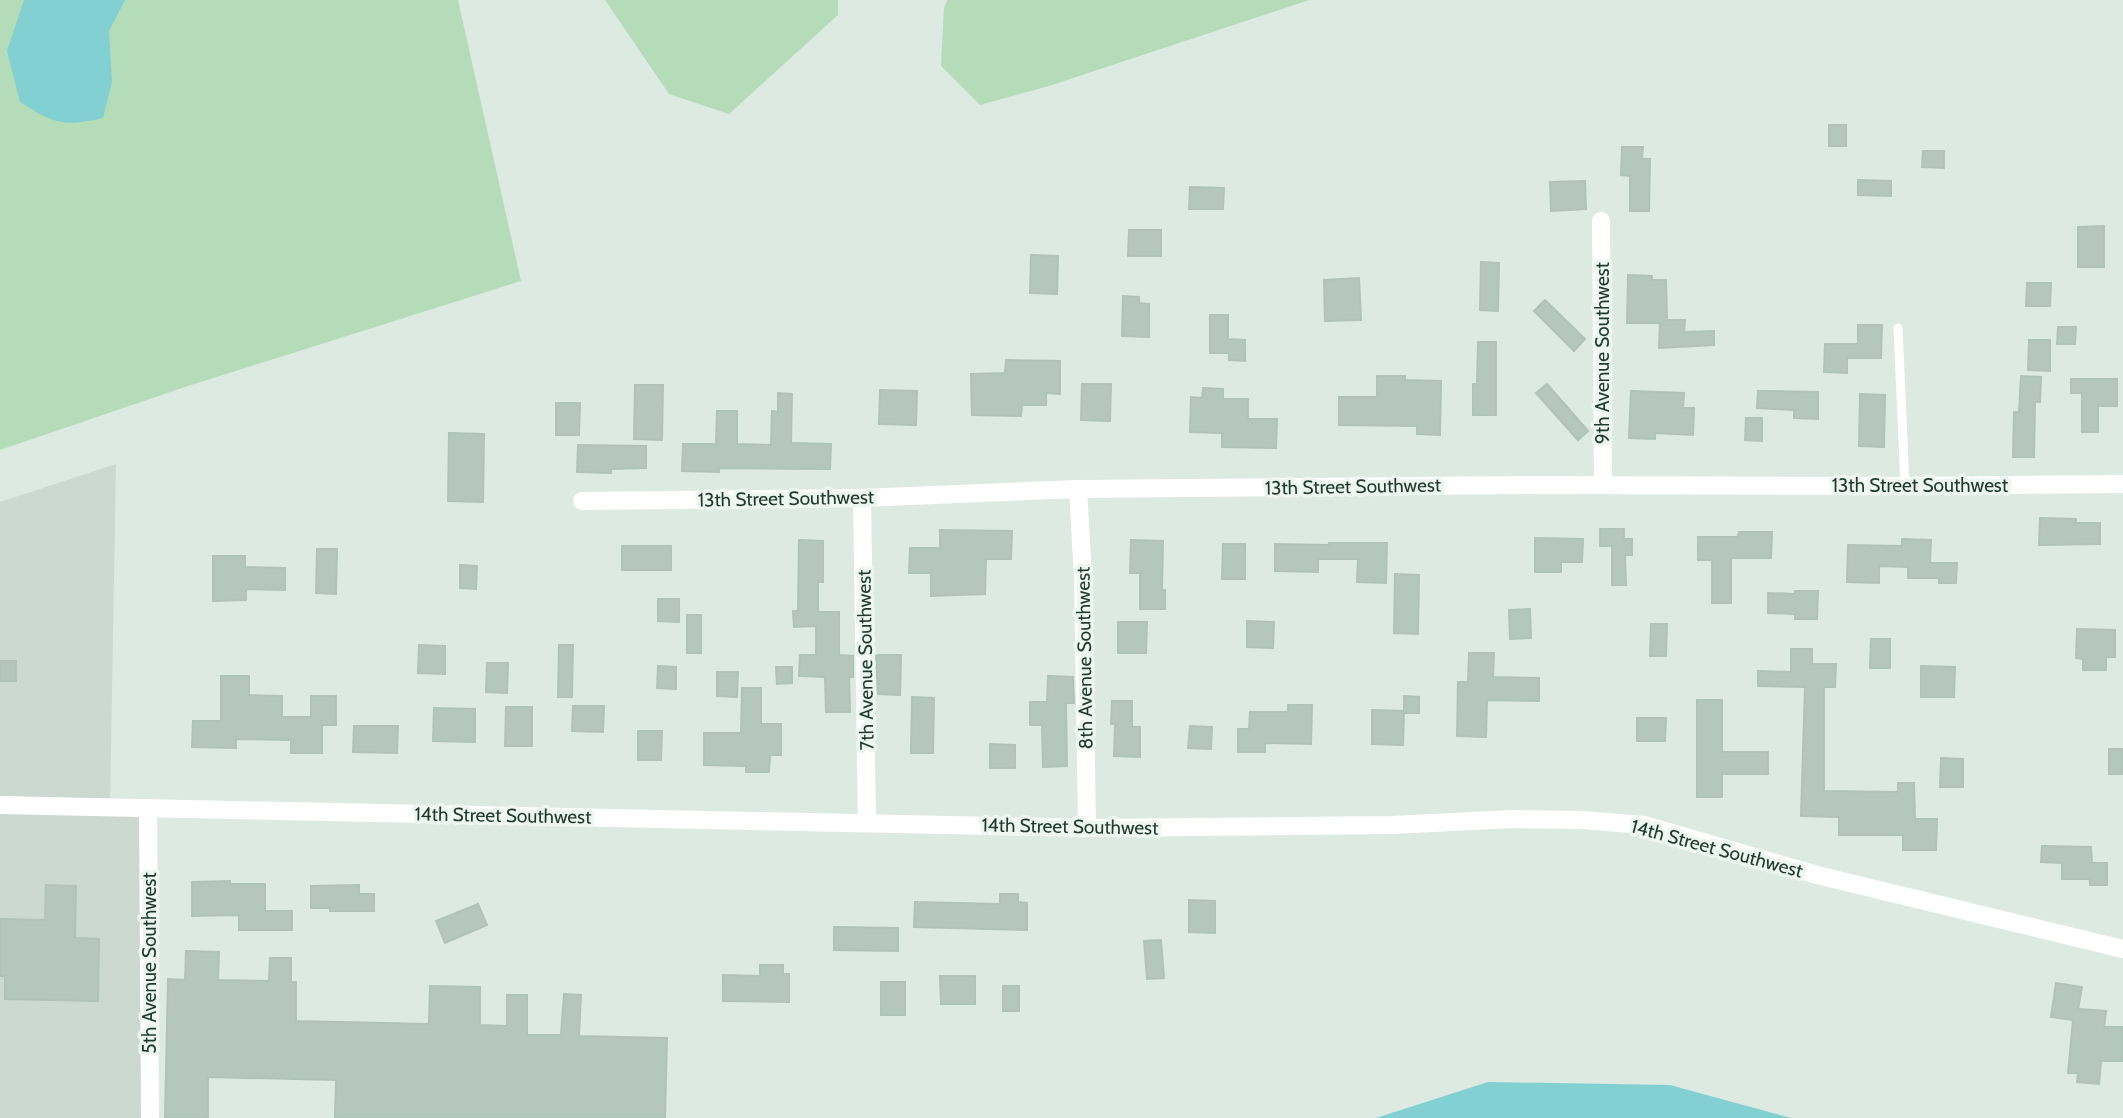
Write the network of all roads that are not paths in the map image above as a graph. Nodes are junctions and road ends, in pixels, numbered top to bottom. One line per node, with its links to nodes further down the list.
1 (1601, 221): 4 (street, 9th Avenue Southwest)
2 (1898, 328): 5 (lane)
3 (2123, 484): 5 (street, 13th Street Southwest)
4 (1603, 485): 5 (street, 13th Street Southwest); 6 (street, 13th Street Southwest)
5 (1905, 486)
6 (1078, 489): 7 (street, 13th Street Southwest); 12 (street, 8th Avenue Southwest)
7 (862, 498): 8 (street, 13th Street Southwest); 11 (street, 7th Avenue Southwest)
8 (582, 501)
9 (0, 804): 10 (street, 14th Street Southwest)
10 (148, 808): 11 (street, 14th Street Southwest); 14 (street, 5th Avenue Southwest)
11 (867, 822): 12 (street, 14th Street Southwest)
12 (1087, 828): 13 (street, 14th Street Southwest)
13 (2123, 949)
14 (150, 1118)

